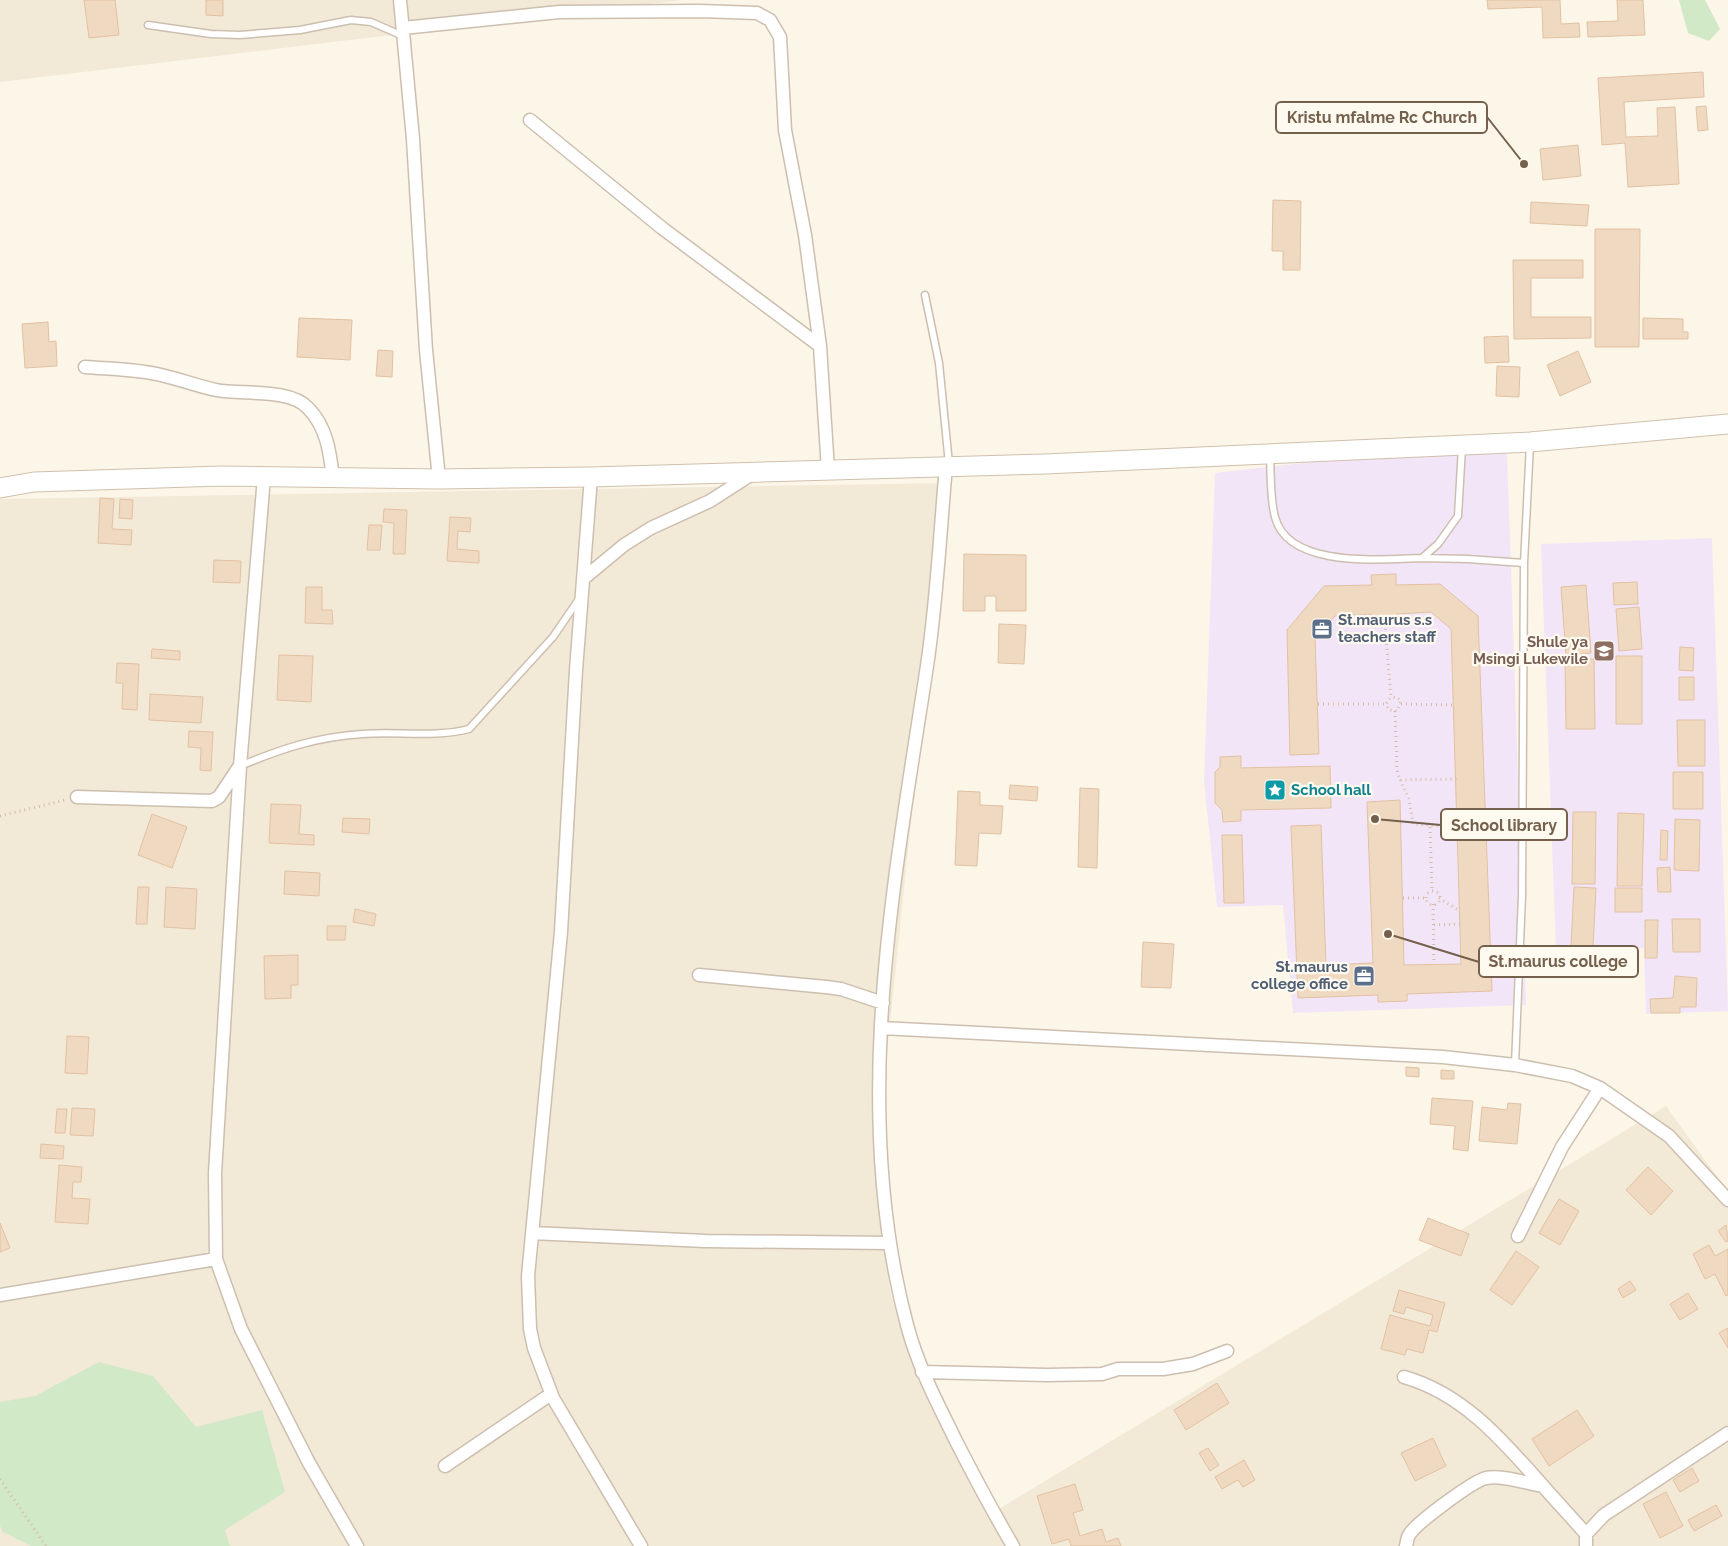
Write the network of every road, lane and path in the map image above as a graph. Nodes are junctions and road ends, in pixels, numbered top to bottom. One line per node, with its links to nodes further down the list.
1 (400, 0): 3 (street)
2 (148, 25): 3 (lane)
3 (403, 32): 6 (street); 18 (street)
4 (530, 120): 6 (street)
5 (925, 295): 12 (lane)
6 (820, 346): 13 (street)
7 (84, 367): 17 (street)
8 (1728, 424): 9 (street)
9 (1530, 442): 10 (street); 21 (lane)
10 (1462, 446): 11 (street); 20 (lane)
11 (1270, 455): 12 (street); 20 (lane)
12 (948, 467): 13 (street); 48 (street)
13 (828, 470): 14 (street)
14 (754, 472): 16 (street); 22 (street)
15 (264, 477): 17 (street); 19 (street); 31 (street)
16 (591, 477): 18 (street); 22 (street)
17 (333, 478): 18 (street)
18 (439, 479)
19 (0, 488)
20 (1422, 558): 21 (lane)
21 (1524, 564): 50 (lane)
22 (583, 579): 23 (street)
23 (581, 596): 31 (lane); 53 (street)
24 (1385, 624): 25 (path)
25 (1390, 697): 27 (path); 28 (path)
26 (1318, 704): 27 (path)
27 (1386, 704): 30 (path)
28 (1401, 704): 29 (path); 30 (path)
29 (1454, 705)
30 (1395, 711): 33 (path)
31 (240, 766): 34 (street); 56 (street)
32 (1457, 779): 33 (path)
33 (1400, 780): 36 (path)
34 (76, 797): 35 (path)
35 (0, 816)
36 (1430, 827): 37 (path); 38 (path)
37 (1458, 827)
38 (1432, 891): 40 (path); 41 (path)
39 (1403, 898): 40 (path)
40 (1426, 898): 42 (path)
41 (1439, 898): 42 (path); 43 (path)
42 (1433, 904): 45 (path)
43 (1460, 911)
44 (1461, 924): 45 (path)
45 (1434, 925): 46 (path)
46 (1434, 964)
47 (700, 975): 48 (street)
48 (883, 1003): 49 (street)
49 (881, 1028): 50 (street); 55 (street)
50 (1516, 1065): 51 (street)
51 (1600, 1088): 52 (street); 54 (street)
52 (1728, 1200)
53 (532, 1232): 55 (street); 61 (street)
54 (1518, 1236)
55 (888, 1243): 59 (street)
56 (216, 1259): 57 (street); 68 (street)
57 (0, 1295)
58 (1227, 1351): 59 (street)
59 (922, 1372): 70 (street)
60 (1404, 1377): 65 (street)
61 (551, 1394): 63 (street); 69 (street)
62 (1728, 1433): 66 (street)
63 (445, 1466)
64 (0, 1479): 67 (path)
65 (1543, 1486): 66 (street); 71 (street)
66 (1586, 1540)
67 (46, 1546)
68 (357, 1546)
69 (641, 1546)
70 (1013, 1546)
71 (1406, 1546)

